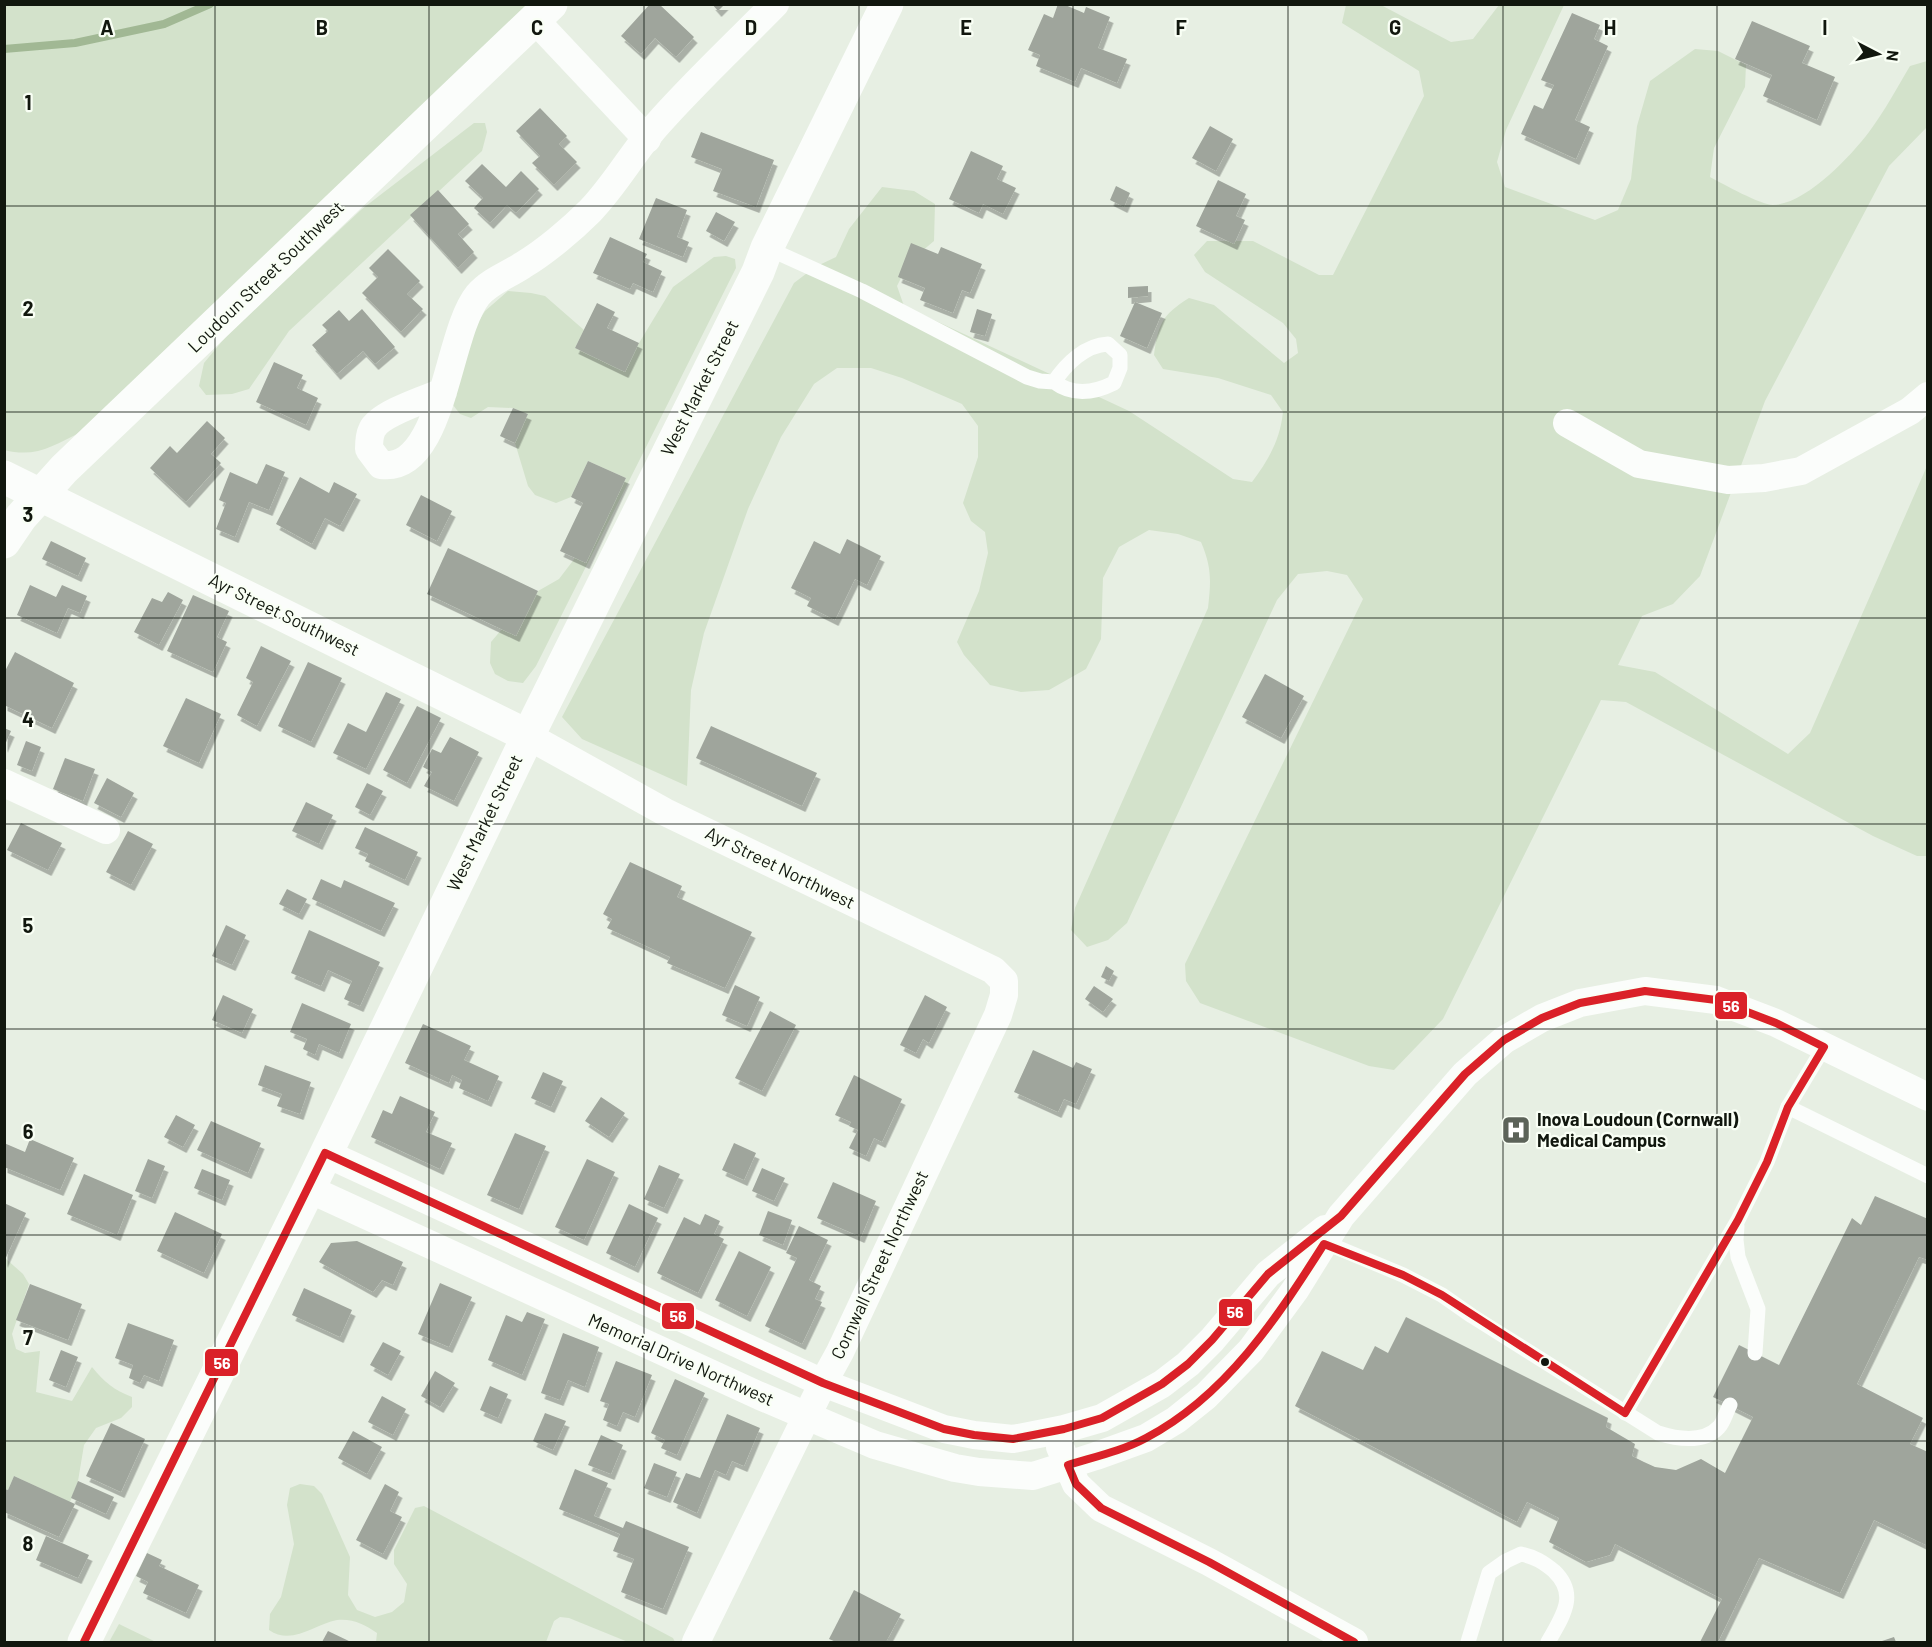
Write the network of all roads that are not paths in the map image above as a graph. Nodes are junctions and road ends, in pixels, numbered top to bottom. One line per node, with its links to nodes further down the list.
1 (775, 4): 4 (street)
2 (886, 4): 5 (main road, West Market Street)
3 (544, 11): 4 (street, Loudoun Street Southwest); 11 (main road, Loudoun Street Southwest)
4 (652, 132): 7 (street)
5 (767, 248): 6 (lane); 13 (main road, West Market Street)
6 (1054, 382)
7 (443, 392)
8 (1928, 396): 9 (street)
9 (1567, 423)
10 (4, 477): 11 (main road, Ayr Street Southwest)
11 (40, 494): 12 (main road, Loudoun Street Southwest); 13 (main road, Ayr Street Southwest)
12 (4, 542)
13 (528, 736): 16 (street, Ayr Street Northwest); 20 (main road, West Market Street)
14 (4, 783): 15 (street)
15 (106, 830)
16 (998, 1014): 28 (street, Cornwall Street Northwest)
17 (1824, 1047): 18 (street, Memorial Drive Northwest); 19 (lane); 24 (street, Memorial Drive Northwest)
18 (1928, 1097)
19 (1788, 1107): 21 (lane); 23 (lane)
20 (325, 1153): 22 (main road, West Market Street); 25 (street, Memorial Drive Northwest)
21 (1928, 1176)
22 (309, 1189): 26 (street, Memorial Drive Northwest); 34 (main road, West Market Street)
23 (1738, 1220): 27 (lane); 30 (lane)
24 (1319, 1241): 30 (lane); 32 (street, Memorial Drive Northwest); 33 (street, Memorial Drive Northwest)
25 (571, 1265): 26 (street); 28 (street, Memorial Drive Northwest)
26 (555, 1303): 31 (street, Memorial Drive Northwest)
27 (1755, 1353)
28 (823, 1383): 31 (street, Cornwall Street Northwest); 32 (street, Memorial Drive Northwest)
29 (1730, 1406): 30 (lane)
30 (1625, 1413)
31 (806, 1417): 33 (street, Memorial Drive Northwest); 35 (street, Cornwall Street Northwest)
32 (1052, 1432): 33 (street)
33 (1068, 1465): 36 (street)
34 (84, 1642)
35 (696, 1642)
36 (1354, 1642)
37 (1468, 1642): 38 (lane)
38 (1548, 1642)

